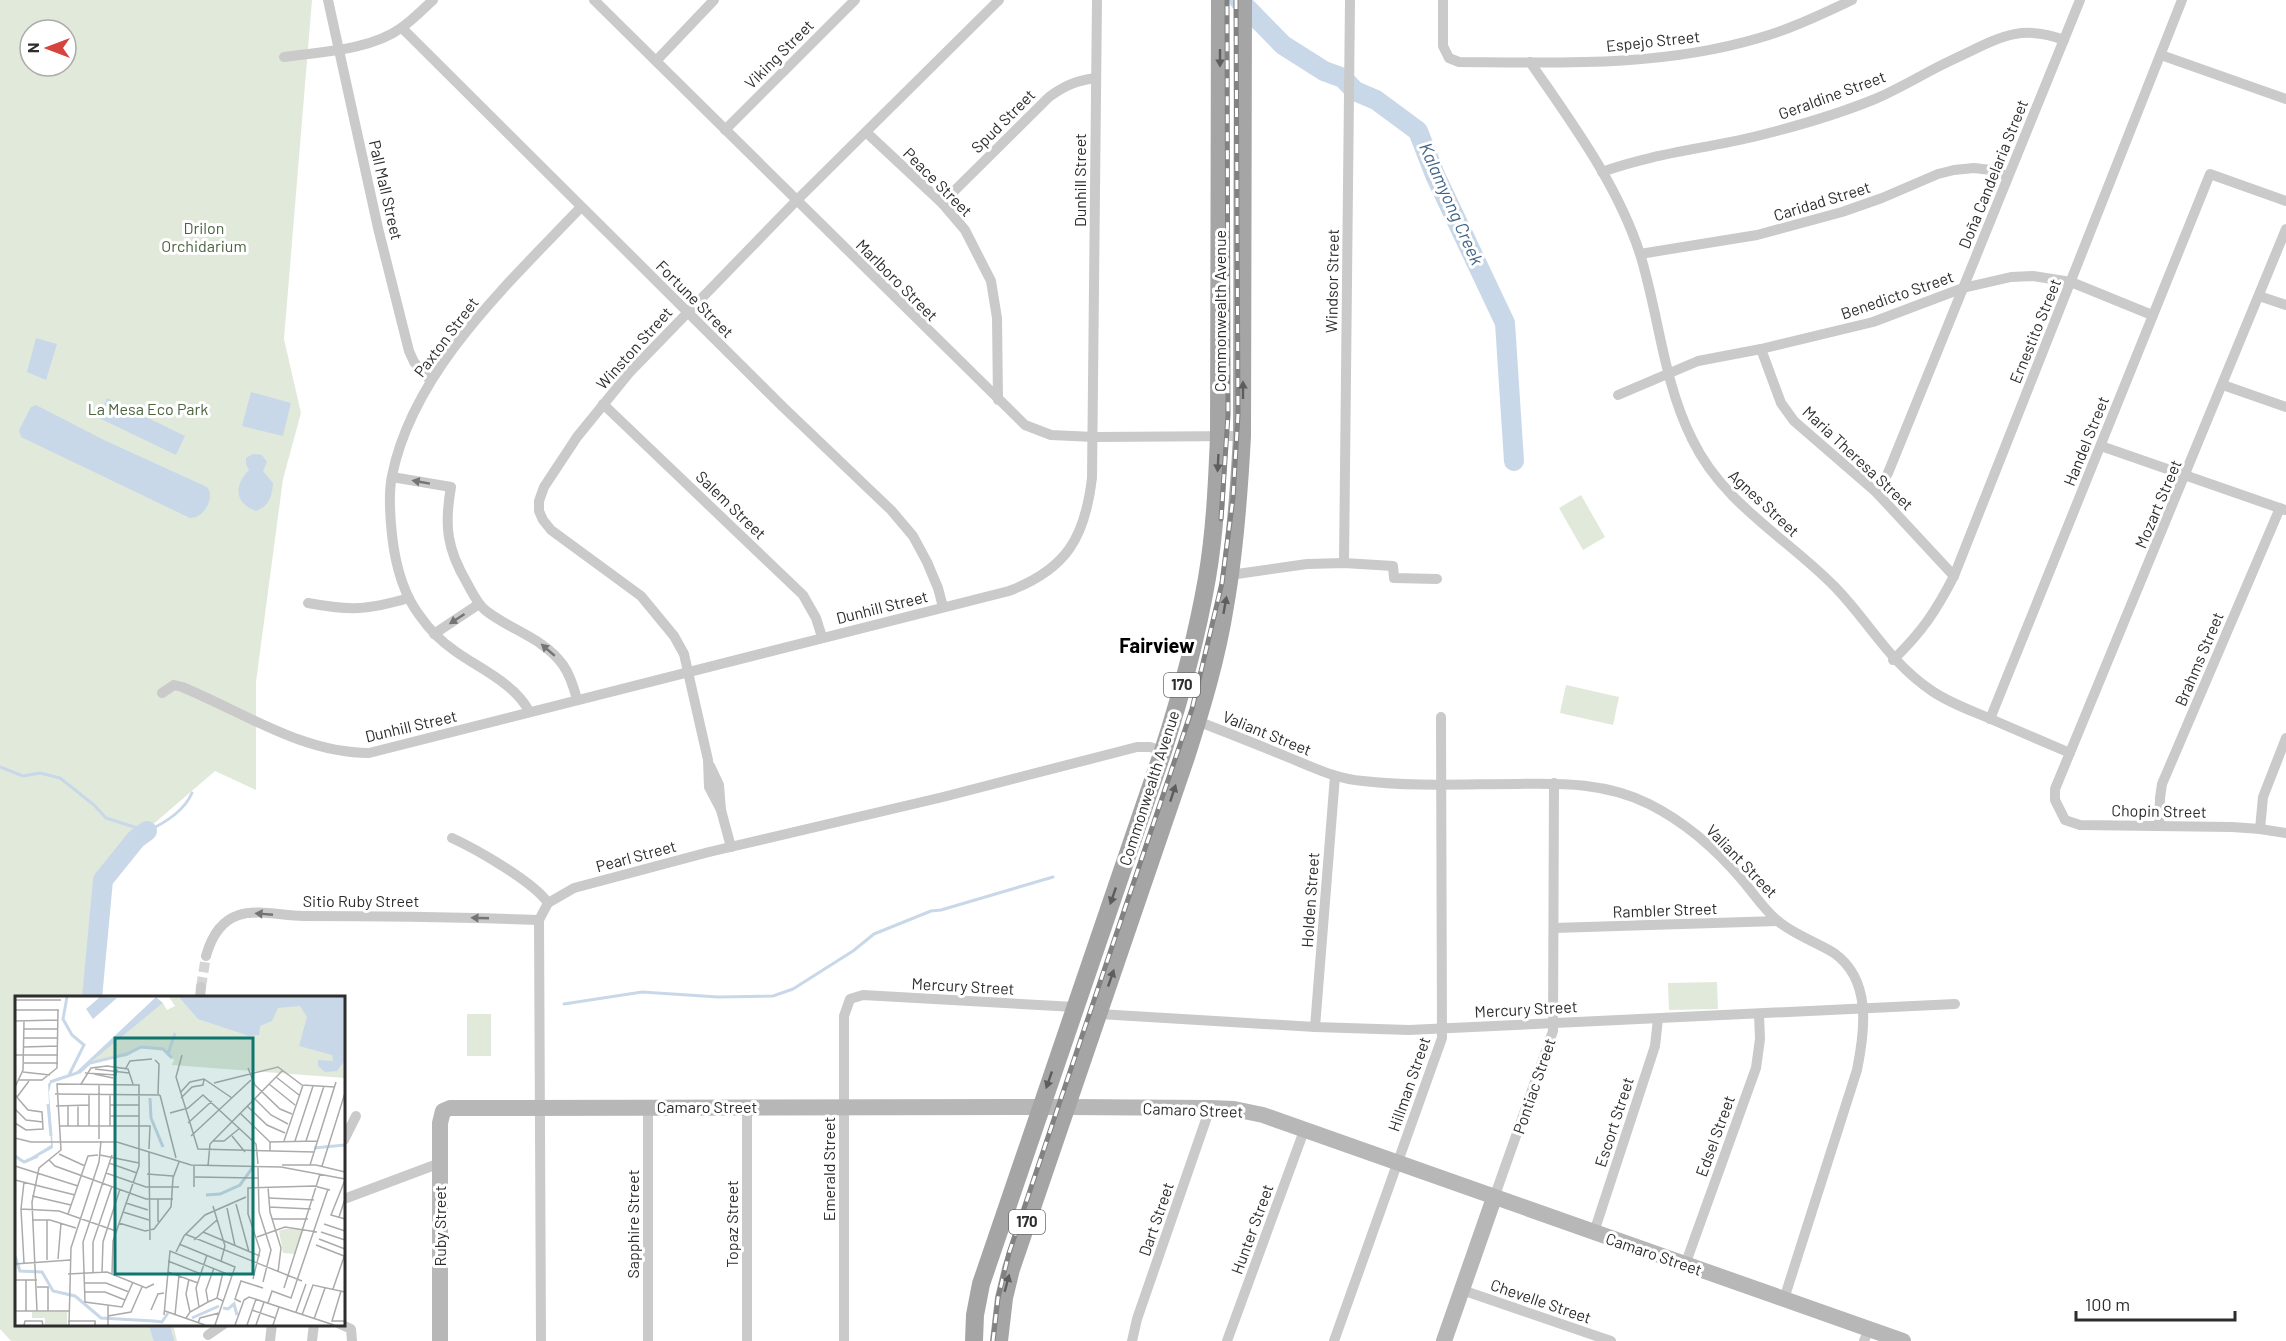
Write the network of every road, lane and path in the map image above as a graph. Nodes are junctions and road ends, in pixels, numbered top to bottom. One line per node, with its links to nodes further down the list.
1 (328, 0): 17 (street, Pall Mall Street)
2 (433, 0): 15 (street)
3 (594, 0): 20 (street, Marlboro Street)
4 (714, 0): 20 (street)
5 (855, 0): 24 (street, Viking Street)
6 (999, 0): 25 (street, Winston Street)
7 (1097, 0): 22 (street, Dunhill Street)
8 (1220, 0): 48 (main road, Commonwealth Avenue / 170, one-way to 48)
9 (1243, 0): 49 (main road, Commonwealth Avenue / 170, one-way to 9)
10 (1350, 0): 56 (street, Windsor Street)
11 (1443, 0): 21 (street, Espejo Street)
12 (1852, 0): 21 (street, Espejo Street)
13 (2080, 0): 16 (street, Doña Candelaria Street)
14 (2182, 0): 18 (street, Ernestito Street)
15 (402, 28): 17 (street); 31 (street, Fortune Street)
16 (2064, 40): 26 (street, Geraldine Street); 27 (street, Doña Candelaria Street)
17 (339, 50): 19 (street); 42 (street, Pall Mall Street)
18 (2161, 56): 23 (street); 34 (street, Ernestito Street)
19 (284, 57)
20 (656, 61): 24 (street, Marlboro Street)
21 (1530, 62): 26 (street, Agnes Street)
22 (1096, 78): 30 (street, Spud Street); 50 (street, Dunhill Street)
23 (2286, 99)
24 (725, 130): 28 (street, Marlboro Street)
25 (867, 132): 28 (street, Winston Street); 30 (street, Peace Street)
26 (1602, 172): 33 (street, Agnes Street)
27 (2007, 176): 33 (street, Caridad Street); 35 (street, Doña Candelaria Street)
28 (796, 201): 38 (street, Winston Street); 45 (street, Marlboro Street)
29 (2286, 201): 39 (street, Handel Street)
30 (942, 203): 45 (street, Peace Street)
31 (581, 207): 38 (street, Fortune Street); 42 (street, Paxton Street)
32 (2286, 229): 36 (street, Mozart Street)
33 (1640, 254): 41 (street, Agnes Street)
34 (2071, 282): 35 (street, Benedicto Street); 39 (street, Benedicto Street); 58 (street, Ernestito Street)
35 (1963, 288): 40 (street, Benedicto Street); 54 (street, Doña Candelaria Street)
36 (2259, 296): 37 (street); 43 (street, Mozart Street)
37 (2286, 305)
38 (687, 312): 46 (street, Winston Street); 63 (street, Fortune Street)
39 (2152, 315): 51 (street, Handel Street)
40 (1761, 349): 41 (street, Benedicto Street); 54 (street, Maria Theresa Street)
41 (1669, 374): 44 (street, Benedicto Street); 66 (street, Agnes Street)
42 (430, 380): 53 (street, Paxton Street)
43 (2223, 385): 47 (street); 52 (street, Mozart Street)
44 (1618, 395)
45 (998, 400): 50 (street, Marlboro Street)
46 (603, 404): 65 (street, Salem Street); 67 (street, Winston Street)
47 (2286, 407)
48 (1220, 436): 49 (street, Marlboro Street); 50 (street, Marlboro Street); 75 (main road, Commonwealth Avenue / 170, one-way to 75)
49 (1242, 436): 57 (main road, Commonwealth Avenue / 170)
50 (1094, 437): 63 (street, Dunhill Street)
51 (2101, 446): 52 (street); 72 (street, Handel Street)
52 (2186, 474): 55 (street); 76 (street, Mozart Street)
53 (392, 477): 60 (street, Paxton Street); 62 (street, one-way to 53)
54 (1876, 492): 58 (street, Maria Theresa Street)
55 (2283, 509): 81 (street, Brahms Street)
56 (1344, 562): 57 (street); 59 (street)
57 (1230, 575): 73 (main road, Commonwealth Avenue / 170, one-way to 57)
58 (1954, 576): 66 (street, Ernestito Street)
59 (1437, 579)
60 (409, 598): 61 (street); 64 (street, Paxton Street)
61 (308, 603)
62 (479, 604): 64 (street, one-way to 64); 69 (street, one-way to 62)
63 (943, 607): 65 (street, Dunhill Street)
64 (435, 634): 70 (street, Paxton Street)
65 (822, 637): 67 (street, Dunhill Street)
66 (1893, 660): 72 (street, Agnes Street)
67 (688, 672): 69 (street, Dunhill Street); 85 (street, Winston Street)
68 (162, 693): 70 (street, Dunhill Street)
69 (577, 699): 70 (street, Dunhill Street)
70 (528, 711)
71 (1441, 717): 79 (street, Hillman Street)
72 (1990, 719): 76 (street, Agnes Street)
73 (1197, 721): 77 (street, Valiant Street); 95 (main road, Commonwealth Avenue / 170, one-way to 73)
74 (2286, 738): 82 (street)
75 (1163, 751): 85 (street, Pearl Street); 93 (main road, Commonwealth Avenue / 170, one-way to 93)
76 (2070, 753): 80 (street, Mozart Street)
77 (1335, 776): 79 (street, Valiant Street); 99 (street, Holden Street)
78 (1554, 783): 79 (street, Valiant Street); 88 (street, Valiant Street); 89 (street, Pontiac Street)
79 (1442, 784): 100 (street, Hillman Street)
80 (2055, 789): 81 (street, Chopin Street)
81 (2159, 826): 82 (street, Chopin Street)
82 (2260, 829): 83 (street, Chopin Street)
83 (2286, 833)
84 (452, 838): 86 (street)
85 (731, 847): 86 (street, Pearl Street)
86 (549, 903): 87 (street, Pearl Street)
87 (539, 920): 90 (street, Sitio Ruby Street, one-way to 90); 101 (street)
88 (1778, 921): 89 (street, Rambler Street); 94 (street, Valiant Street)
89 (1554, 928): 98 (street, Pontiac Street)
90 (206, 956)
91 (850, 999): 93 (street, Mercury Street); 104 (street, Emerald Street)
92 (1955, 1004): 94 (street, Mercury Street)
93 (1074, 1007): 105 (main road, Commonwealth Avenue / 170, one-way to 105)
94 (1863, 1009): 96 (street, Mercury Street); 119 (street, Valiant Street)
95 (1099, 1014): 99 (street, Mercury Street); 106 (main road, Commonwealth Avenue / 170)
96 (1760, 1014): 97 (street, Mercury Street); 117 (street, Edsel Street)
97 (1658, 1019): 98 (street, Mercury Street); 116 (street, Escort Street)
98 (1554, 1022): 100 (street, Mercury Street); 114 (street, Pontiac Street)
99 (1315, 1027): 100 (street, Mercury Street)
100 (1443, 1029): 112 (street, Hillman Street)
101 (541, 1107): 102 (street, Camaro Street); 108 (street, Camaro Street); 133 (street)
102 (648, 1107): 103 (street, Camaro Street); 134 (street, Sapphire Street)
103 (747, 1107): 104 (street, Camaro Street); 135 (street, Topaz Street)
104 (844, 1107): 105 (street, Camaro Street); 136 (street, Emerald Street)
105 (1040, 1107): 106 (street, Camaro Street); 120 (main road, Commonwealth Avenue / 170)
106 (1067, 1107): 107 (street, Camaro Street); 125 (main road, Commonwealth Avenue / 170, one-way to 106)
107 (1210, 1108): 110 (street, Camaro Street); 137 (street, Dart Street)
108 (444, 1111): 113 (street, Ruby Street)
109 (356, 1116): 111 (street)
110 (1305, 1128): 112 (street, Camaro Street); 138 (street, Hunter Street)
111 (345, 1138)
112 (1397, 1162): 114 (street, Camaro Street); 139 (street, Hillman Street)
113 (440, 1163): 115 (street); 132 (street, Ruby Street)
114 (1494, 1197): 116 (street, Camaro Street); 118 (street, Pontiac Street)
115 (345, 1199)
116 (1594, 1232): 117 (street, Camaro Street)
117 (1685, 1265): 119 (street, Camaro Street)
118 (1462, 1290): 140 (street, Pontiac Street); 141 (street, Chevelle Street)
119 (1784, 1299): 128 (street, Camaro Street)
120 (977, 1305): 125 (main road); 126 (main road, Commonwealth Avenue / 170)
121 (221, 1326): 127 (street)
122 (272, 1326): 129 (street)
123 (314, 1326): 130 (street)
124 (344, 1326): 131 (street)
125 (1000, 1327): 126 (main road)
126 (975, 1333)
127 (208, 1335)
128 (1866, 1335): 142 (street, Camaro Street)
129 (270, 1341)
130 (312, 1341)
131 (352, 1341)
132 (440, 1341)
133 (541, 1341)
134 (648, 1341)
135 (747, 1341)
136 (844, 1341)
137 (1132, 1341)
138 (1227, 1341)
139 (1334, 1341)
140 (1444, 1341)
141 (1611, 1341)
142 (1904, 1341)

